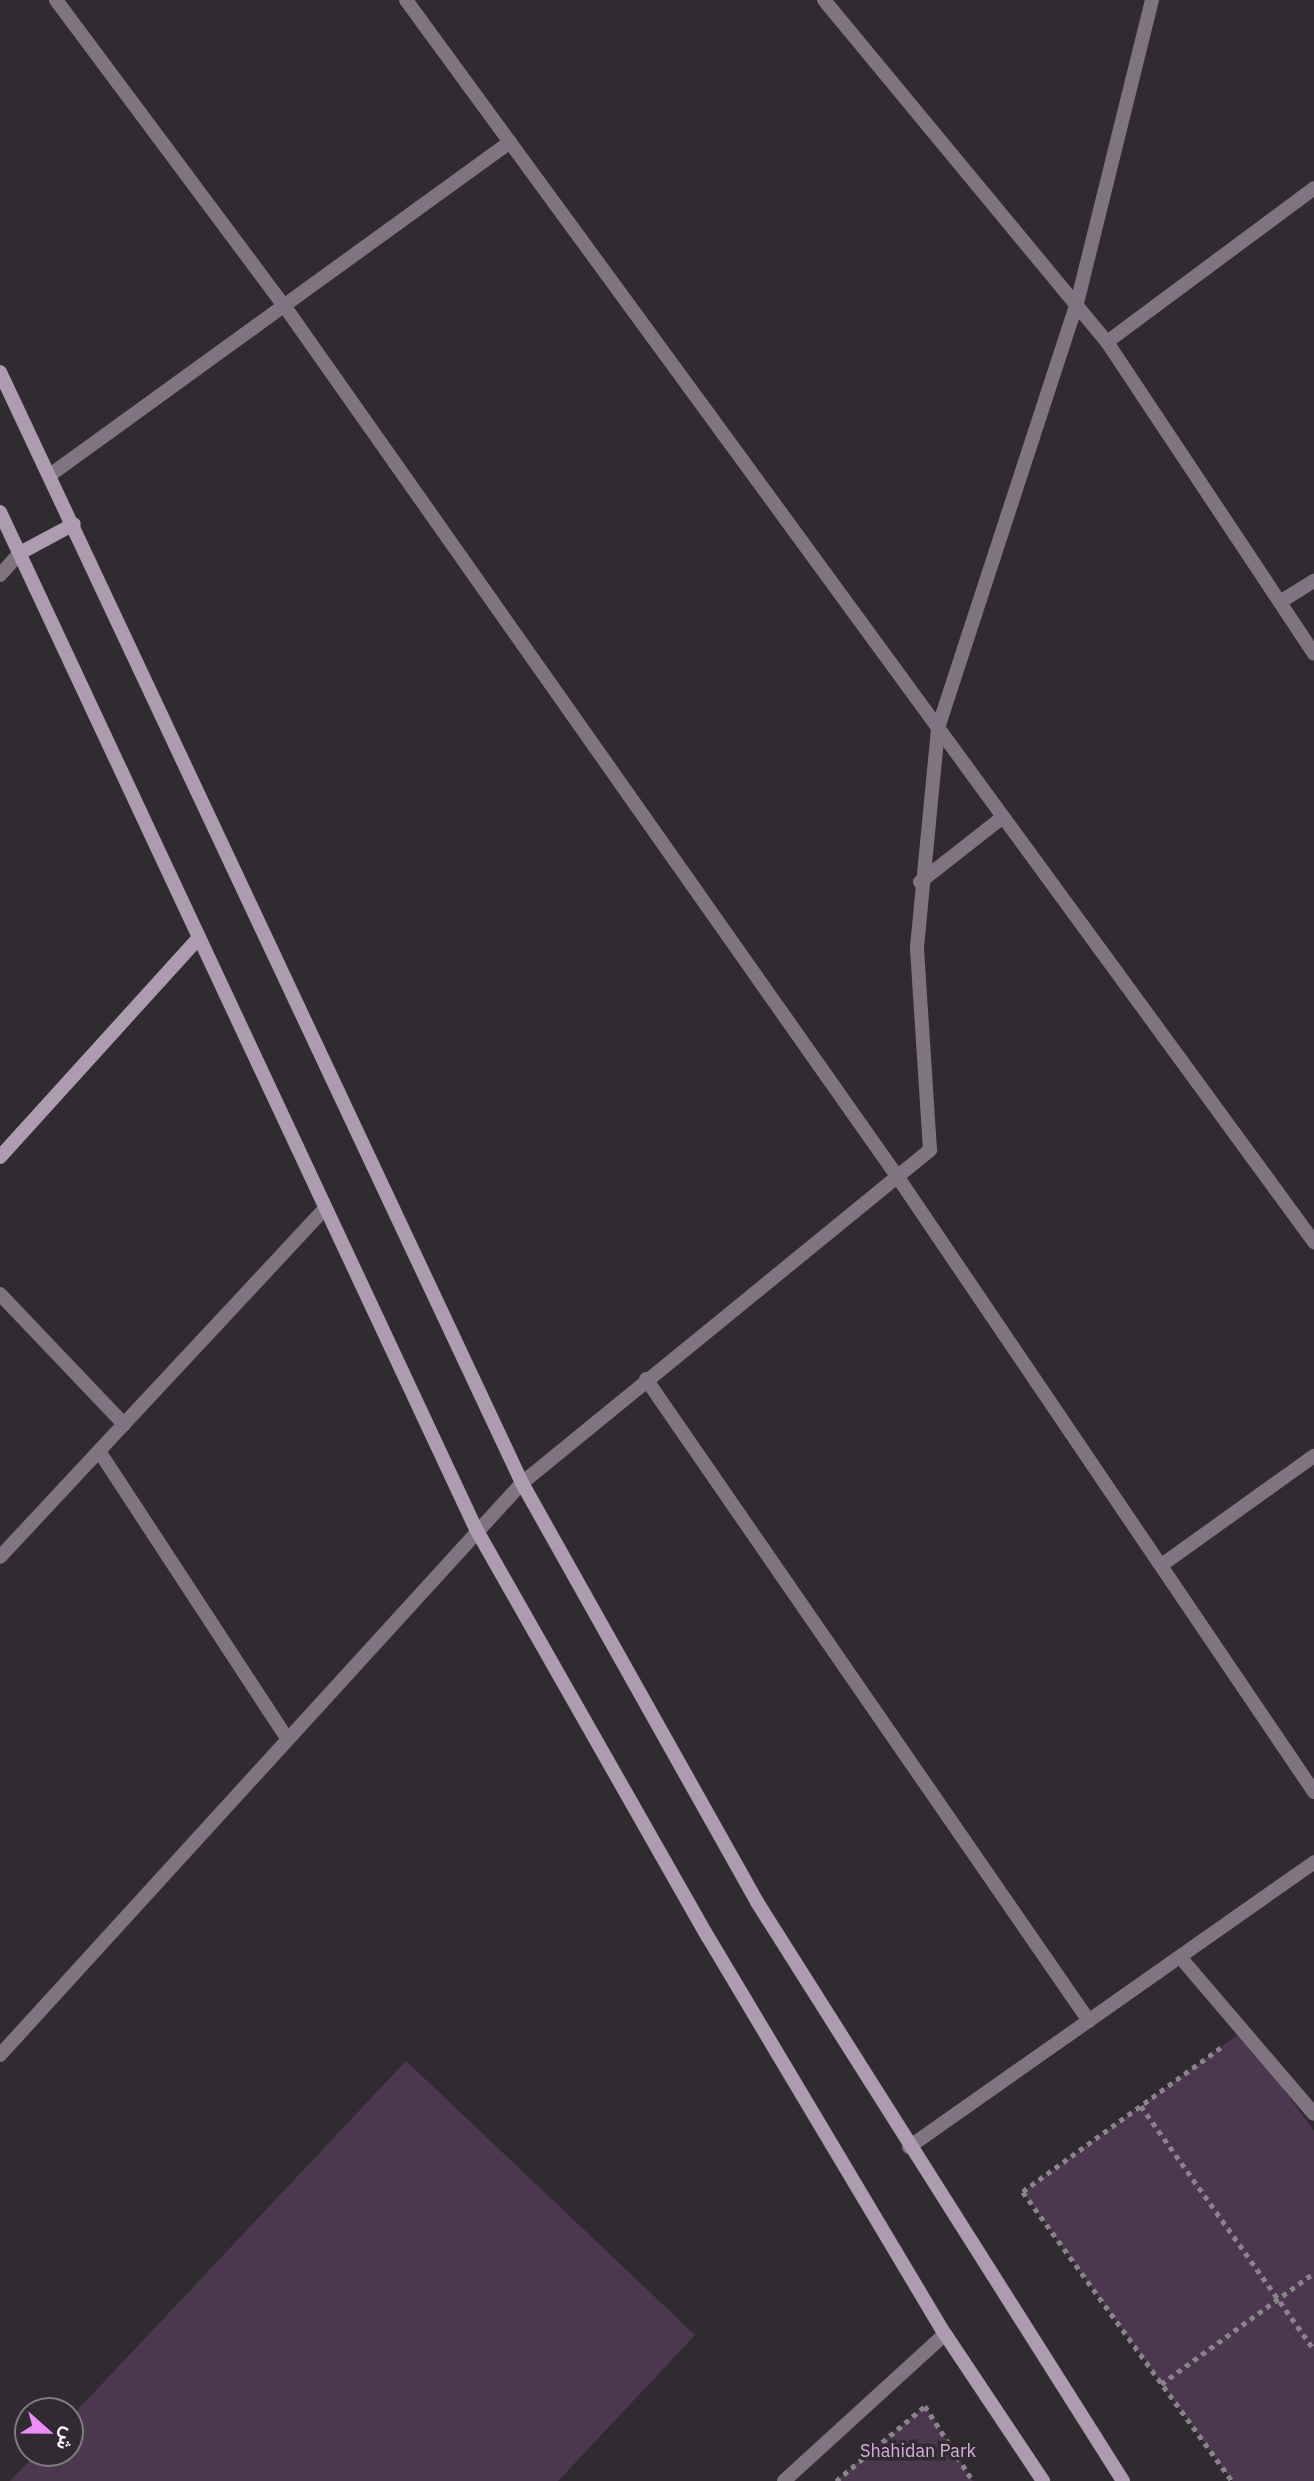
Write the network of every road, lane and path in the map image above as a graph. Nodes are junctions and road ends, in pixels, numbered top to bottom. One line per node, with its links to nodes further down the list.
1 (56, 0): 8 (street)
2 (406, 0): 5 (street)
3 (824, 0): 7 (street)
4 (1152, 0): 7 (street)
5 (510, 142): 8 (street); 19 (street)
6 (1314, 188): 9 (street)
7 (1077, 303): 9 (street); 19 (street)
8 (283, 304): 11 (street); 24 (street)
9 (1107, 342): 17 (street)
10 (0, 372): 11 (street)
11 (51, 475): 13 (street)
12 (0, 512): 14 (street)
13 (74, 524): 14 (street); 32 (street)
14 (20, 553): 15 (street); 22 (street)
15 (0, 575)
16 (1314, 580): 17 (street)
17 (1280, 602): 18 (street)
18 (1314, 653)
19 (938, 728): 20 (street); 21 (street)
20 (1003, 817): 21 (street); 26 (street)
21 (920, 882): 24 (street)
22 (197, 940): 23 (street); 25 (street)
23 (0, 1157)
24 (897, 1176): 28 (street); 35 (street)
25 (323, 1211): 29 (street); 33 (street)
26 (1314, 1242)
27 (0, 1294): 29 (street)
28 (646, 1379): 32 (street); 40 (street)
29 (124, 1424): 30 (street)
30 (99, 1451): 34 (street); 36 (street)
31 (1314, 1457): 35 (street)
32 (522, 1483): 33 (street); 45 (street)
33 (476, 1529): 36 (street); 48 (street)
34 (0, 1557)
35 (1163, 1564): 37 (street)
36 (287, 1738): 42 (street)
37 (1314, 1792)
38 (1314, 1862): 39 (street)
39 (1180, 1957): 40 (street); 44 (street)
40 (1089, 2021): 45 (street)
41 (1231, 2040): 43 (path)
42 (0, 2055)
43 (1141, 2106): 47 (path); 50 (path)
44 (1314, 2114)
45 (909, 2147): 55 (street)
46 (1314, 2273): 47 (path)
47 (1277, 2300): 49 (path); 50 (path)
48 (945, 2334): 51 (street); 54 (street)
49 (1314, 2348)
50 (1161, 2384): 56 (path)
51 (784, 2481)
52 (836, 2481): 53 (path)
53 (973, 2481)
54 (1043, 2481)
55 (1123, 2481)
56 (1232, 2481)

